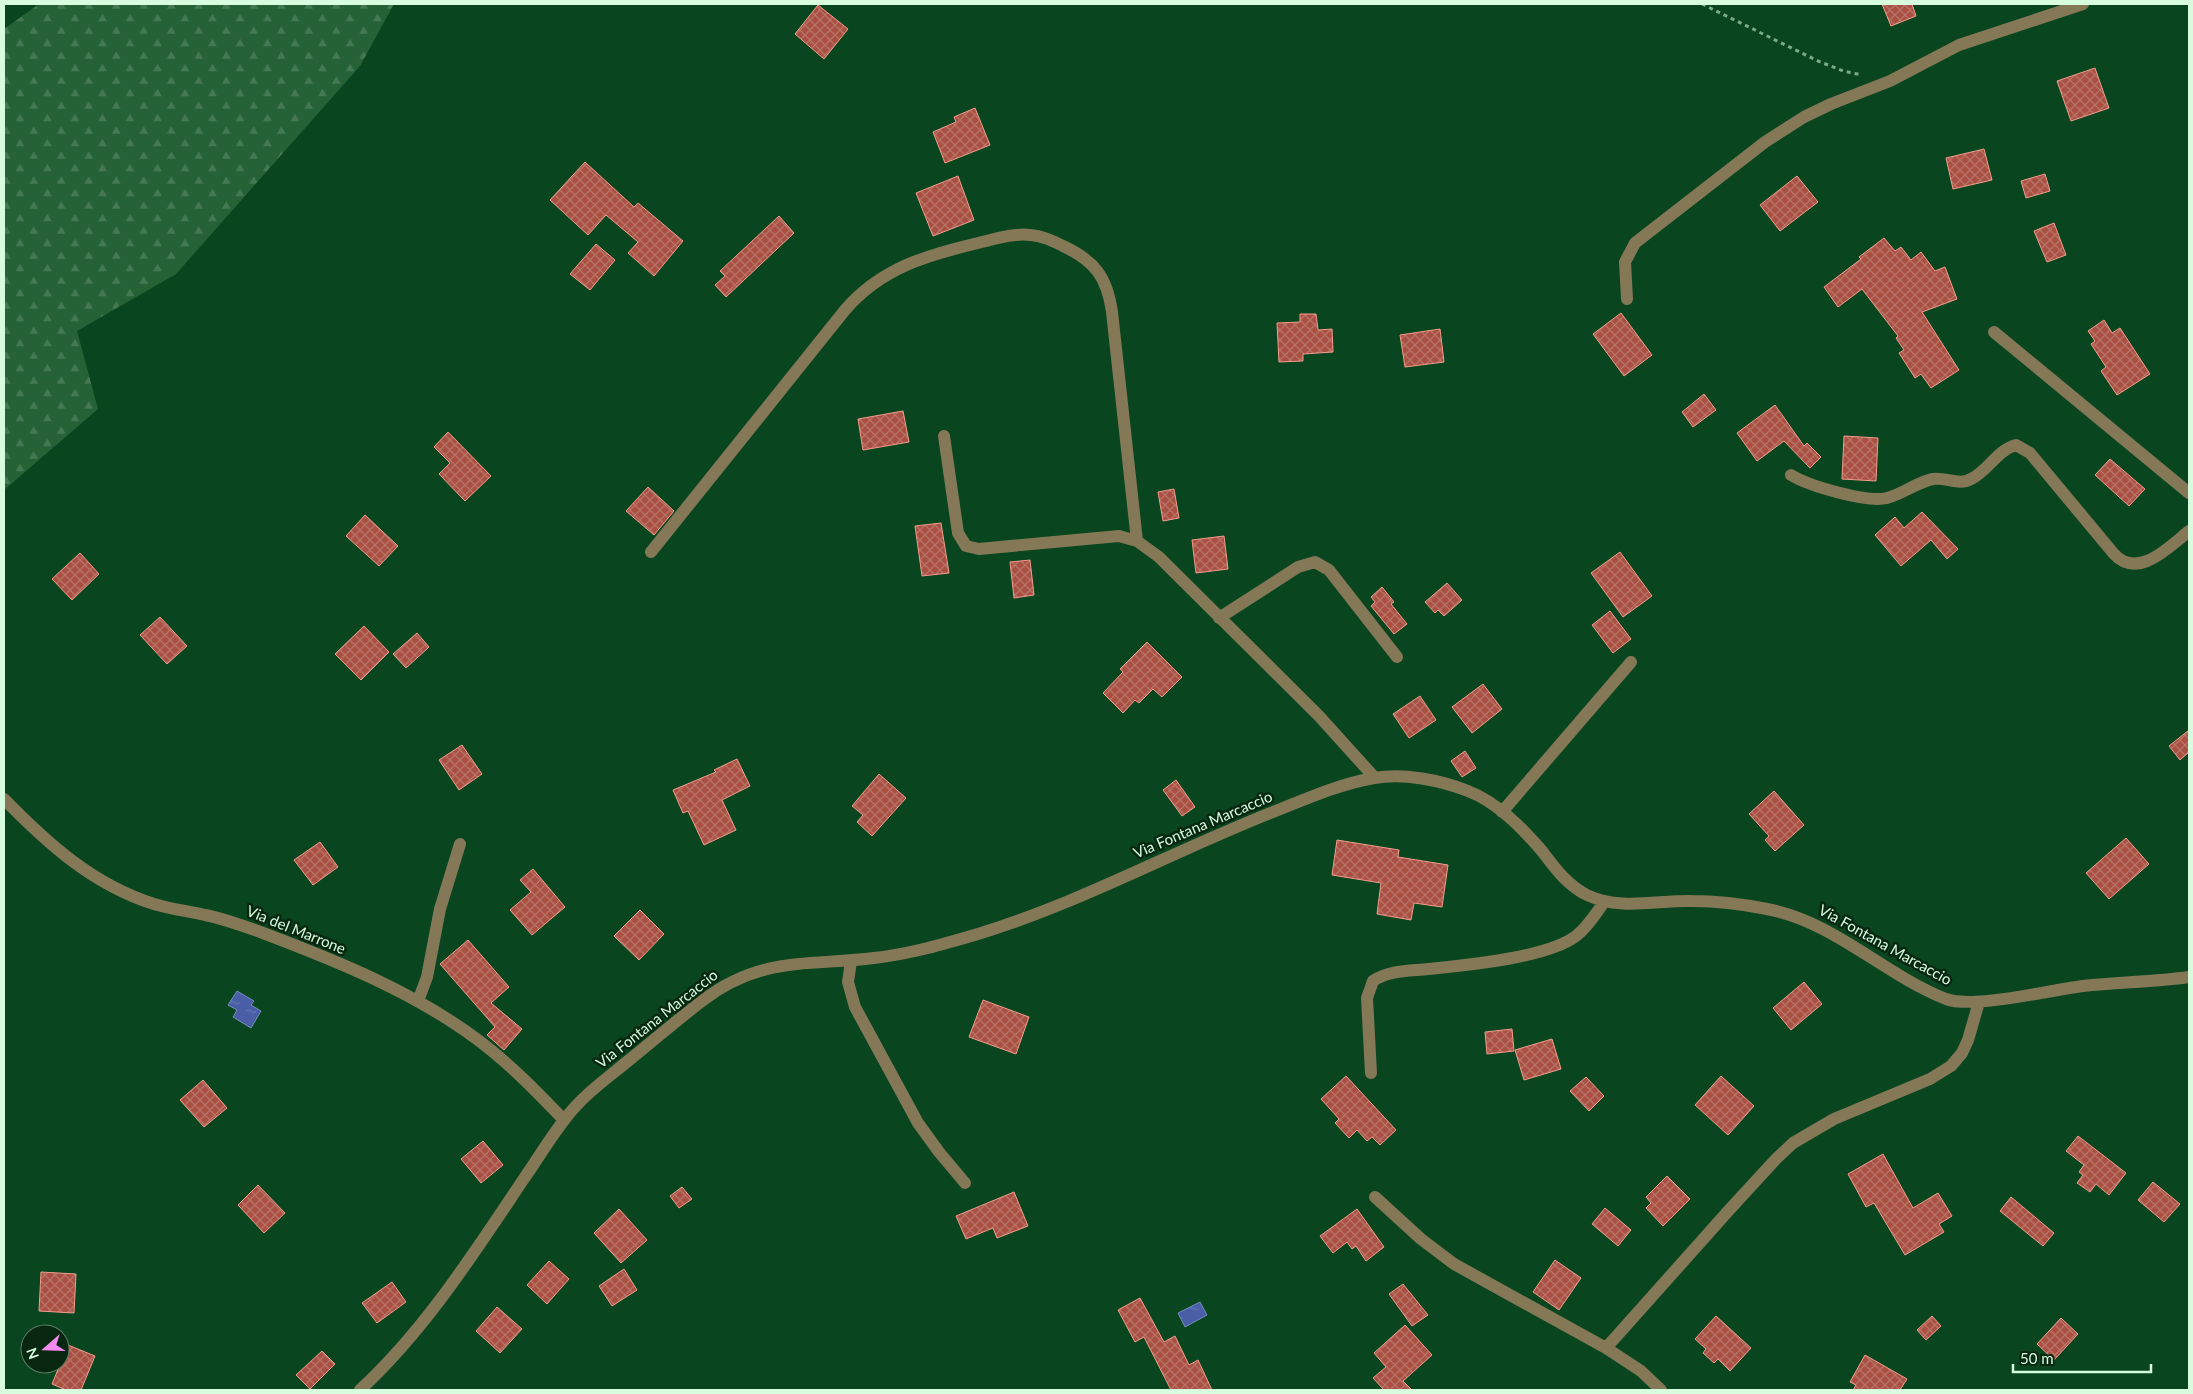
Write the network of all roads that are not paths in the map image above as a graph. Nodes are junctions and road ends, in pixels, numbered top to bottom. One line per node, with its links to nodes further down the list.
1 (2082, 4): 2 (street)
2 (1627, 299)
3 (1994, 332): 6 (street)
4 (944, 436): 8 (street)
5 (1791, 475): 7 (street)
6 (2189, 493)
7 (2189, 531)
8 (1137, 541): 9 (street); 10 (street)
9 (651, 552)
10 (1220, 618): 11 (street); 13 (street)
11 (1396, 657)
12 (1631, 662): 15 (street)
13 (1375, 778): 15 (street, Via Fontana Marcaccio); 18 (street, Via Fontana Marcaccio)
14 (4, 799): 20 (street, Via del Marrone)
15 (1502, 812): 17 (street, Via Fontana Marcaccio)
16 (460, 844): 20 (street)
17 (1604, 901): 21 (street, Via Fontana Marcaccio); 22 (street)
18 (851, 961): 23 (street, Via Fontana Marcaccio); 24 (street)
19 (2189, 976): 21 (street, Via Fontana Marcaccio)
20 (418, 1002): 23 (street, Via del Marrone)
21 (1978, 1002): 26 (street)
22 (1371, 1073)
23 (564, 1120): 27 (street, Via Fontana Marcaccio)
24 (965, 1183)
25 (1375, 1197): 26 (street)
26 (1606, 1348): 28 (street)
27 (360, 1390)
28 (1661, 1390)

